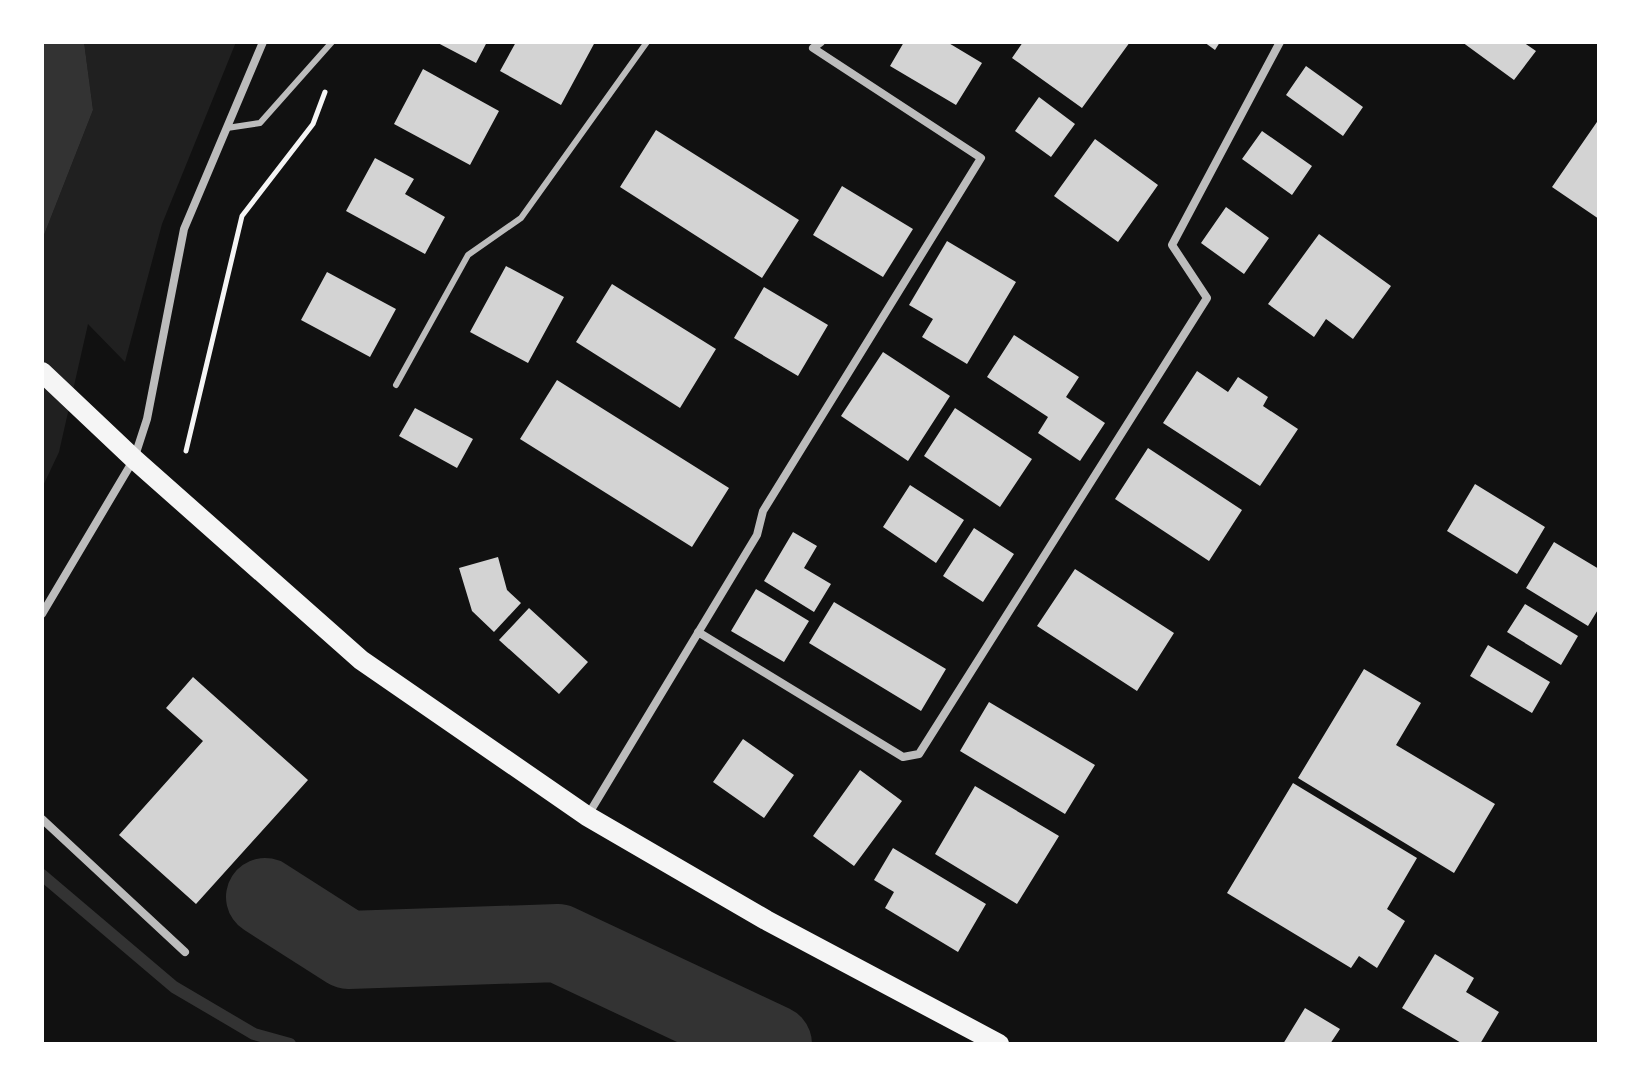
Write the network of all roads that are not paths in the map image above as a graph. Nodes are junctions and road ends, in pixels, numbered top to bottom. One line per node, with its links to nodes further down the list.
1 (263, 42): 6 (street)
2 (332, 42): 6 (lane)
3 (647, 42): 8 (lane)
4 (821, 42): 11 (street)
5 (1280, 42): 11 (street)
6 (227, 128): 9 (street)
7 (42, 372): 9 (main road)
8 (396, 385)
9 (134, 459): 10 (street); 12 (main road)
10 (42, 614)
11 (698, 632): 12 (street)
12 (587, 816): 15 (main road)
13 (42, 819): 14 (street)
14 (185, 952)
15 (999, 1044)

